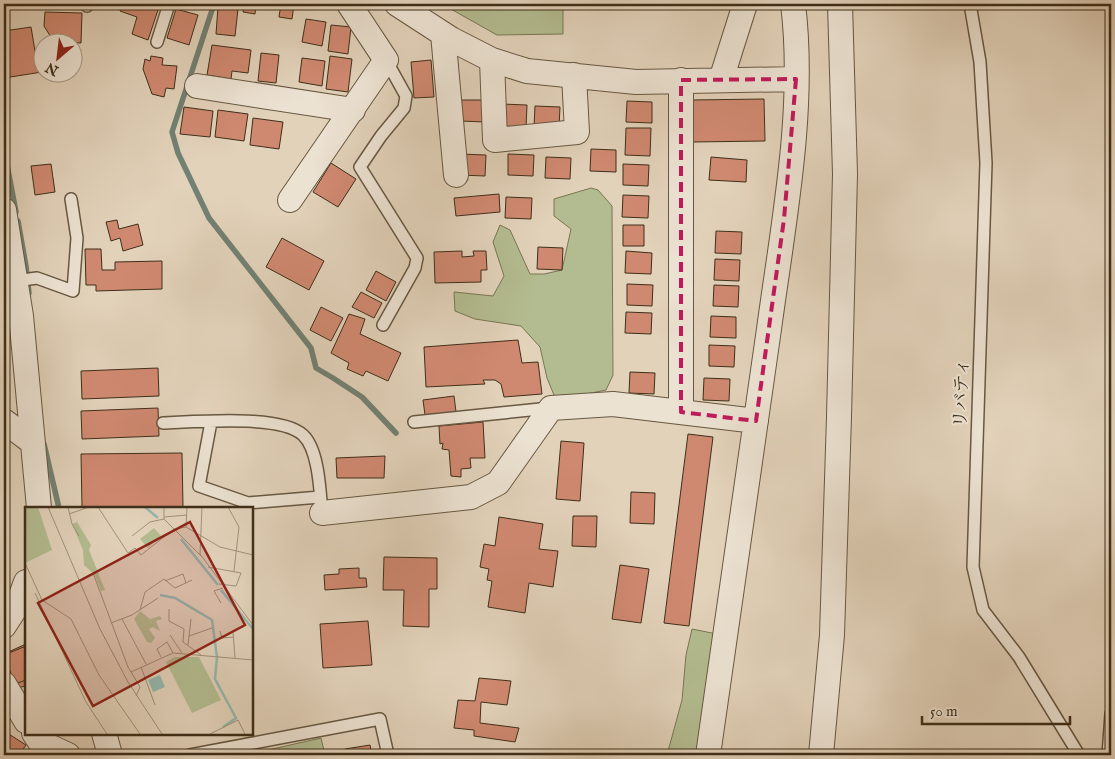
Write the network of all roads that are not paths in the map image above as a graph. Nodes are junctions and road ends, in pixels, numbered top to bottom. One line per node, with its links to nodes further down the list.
1 (169, 4): 9 (lane)
2 (349, 4): 10 (street)
3 (397, 4): 8 (street)
4 (745, 4): 15 (street)
5 (793, 4): 13 (street)
6 (840, 4): 47 (street)
7 (970, 4): 48 (lane, リバティ)
8 (443, 34): 11 (street); 18 (street)
9 (157, 42)
10 (386, 60): 17 (street); 24 (lane)
11 (492, 60): 12 (street); 12 (street)
12 (574, 76): 14 (street)
13 (796, 79): 15 (street); 28 (street)
14 (681, 80): 15 (street); 26 (street)
15 (721, 80)
16 (197, 86): 17 (street)
17 (353, 110): 20 (street)
18 (456, 175)
19 (71, 199): 22 (lane)
20 (290, 200)
21 (4, 210): 22 (street)
22 (26, 279): 23 (street)
23 (12, 310): 32 (street)
24 (383, 325)
25 (551, 408): 26 (street); 30 (lane); 33 (street)
26 (682, 412): 28 (street)
27 (4, 421): 32 (street)
28 (756, 421): 46 (street)
29 (211, 422): 31 (lane); 33 (lane); 33 (lane)
30 (414, 422)
31 (163, 423)
32 (32, 442): 34 (street)
33 (321, 505)
34 (39, 507)
35 (25, 584): 36 (street)
36 (4, 626)
37 (4, 684): 39 (street)
38 (1111, 714): 49 (lane)
39 (25, 719)
40 (104, 734): 43 (street)
41 (35, 743): 42 (street)
42 (68, 755)
43 (110, 755)
44 (190, 755): 45 (lane)
45 (388, 755)
46 (708, 755)
47 (821, 755)
48 (1079, 755)
49 (1108, 755)

